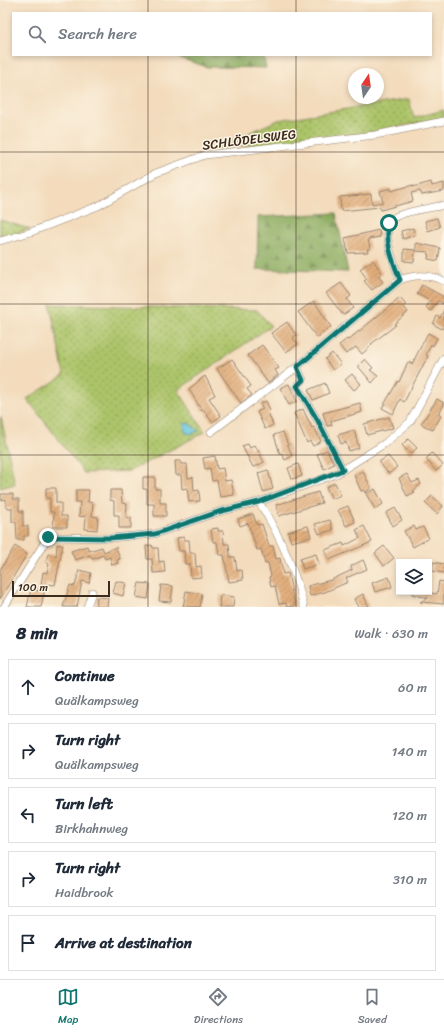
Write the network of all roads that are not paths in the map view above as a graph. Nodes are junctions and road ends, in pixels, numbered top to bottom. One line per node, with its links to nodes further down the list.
1 (444, 121): 3 (street, SCHLÖDELSWEG)
2 (444, 205): 4 (street)
3 (0, 241)
4 (400, 280): 5 (street); 7 (street)
5 (444, 281)
6 (444, 358): 9 (street)
7 (297, 367): 8 (street); 9 (street)
8 (210, 432)
9 (343, 470): 10 (street)
10 (259, 502): 12 (street); 14 (street)
11 (92, 592): 13 (street)
12 (4, 607)
13 (87, 607)
14 (304, 607)

